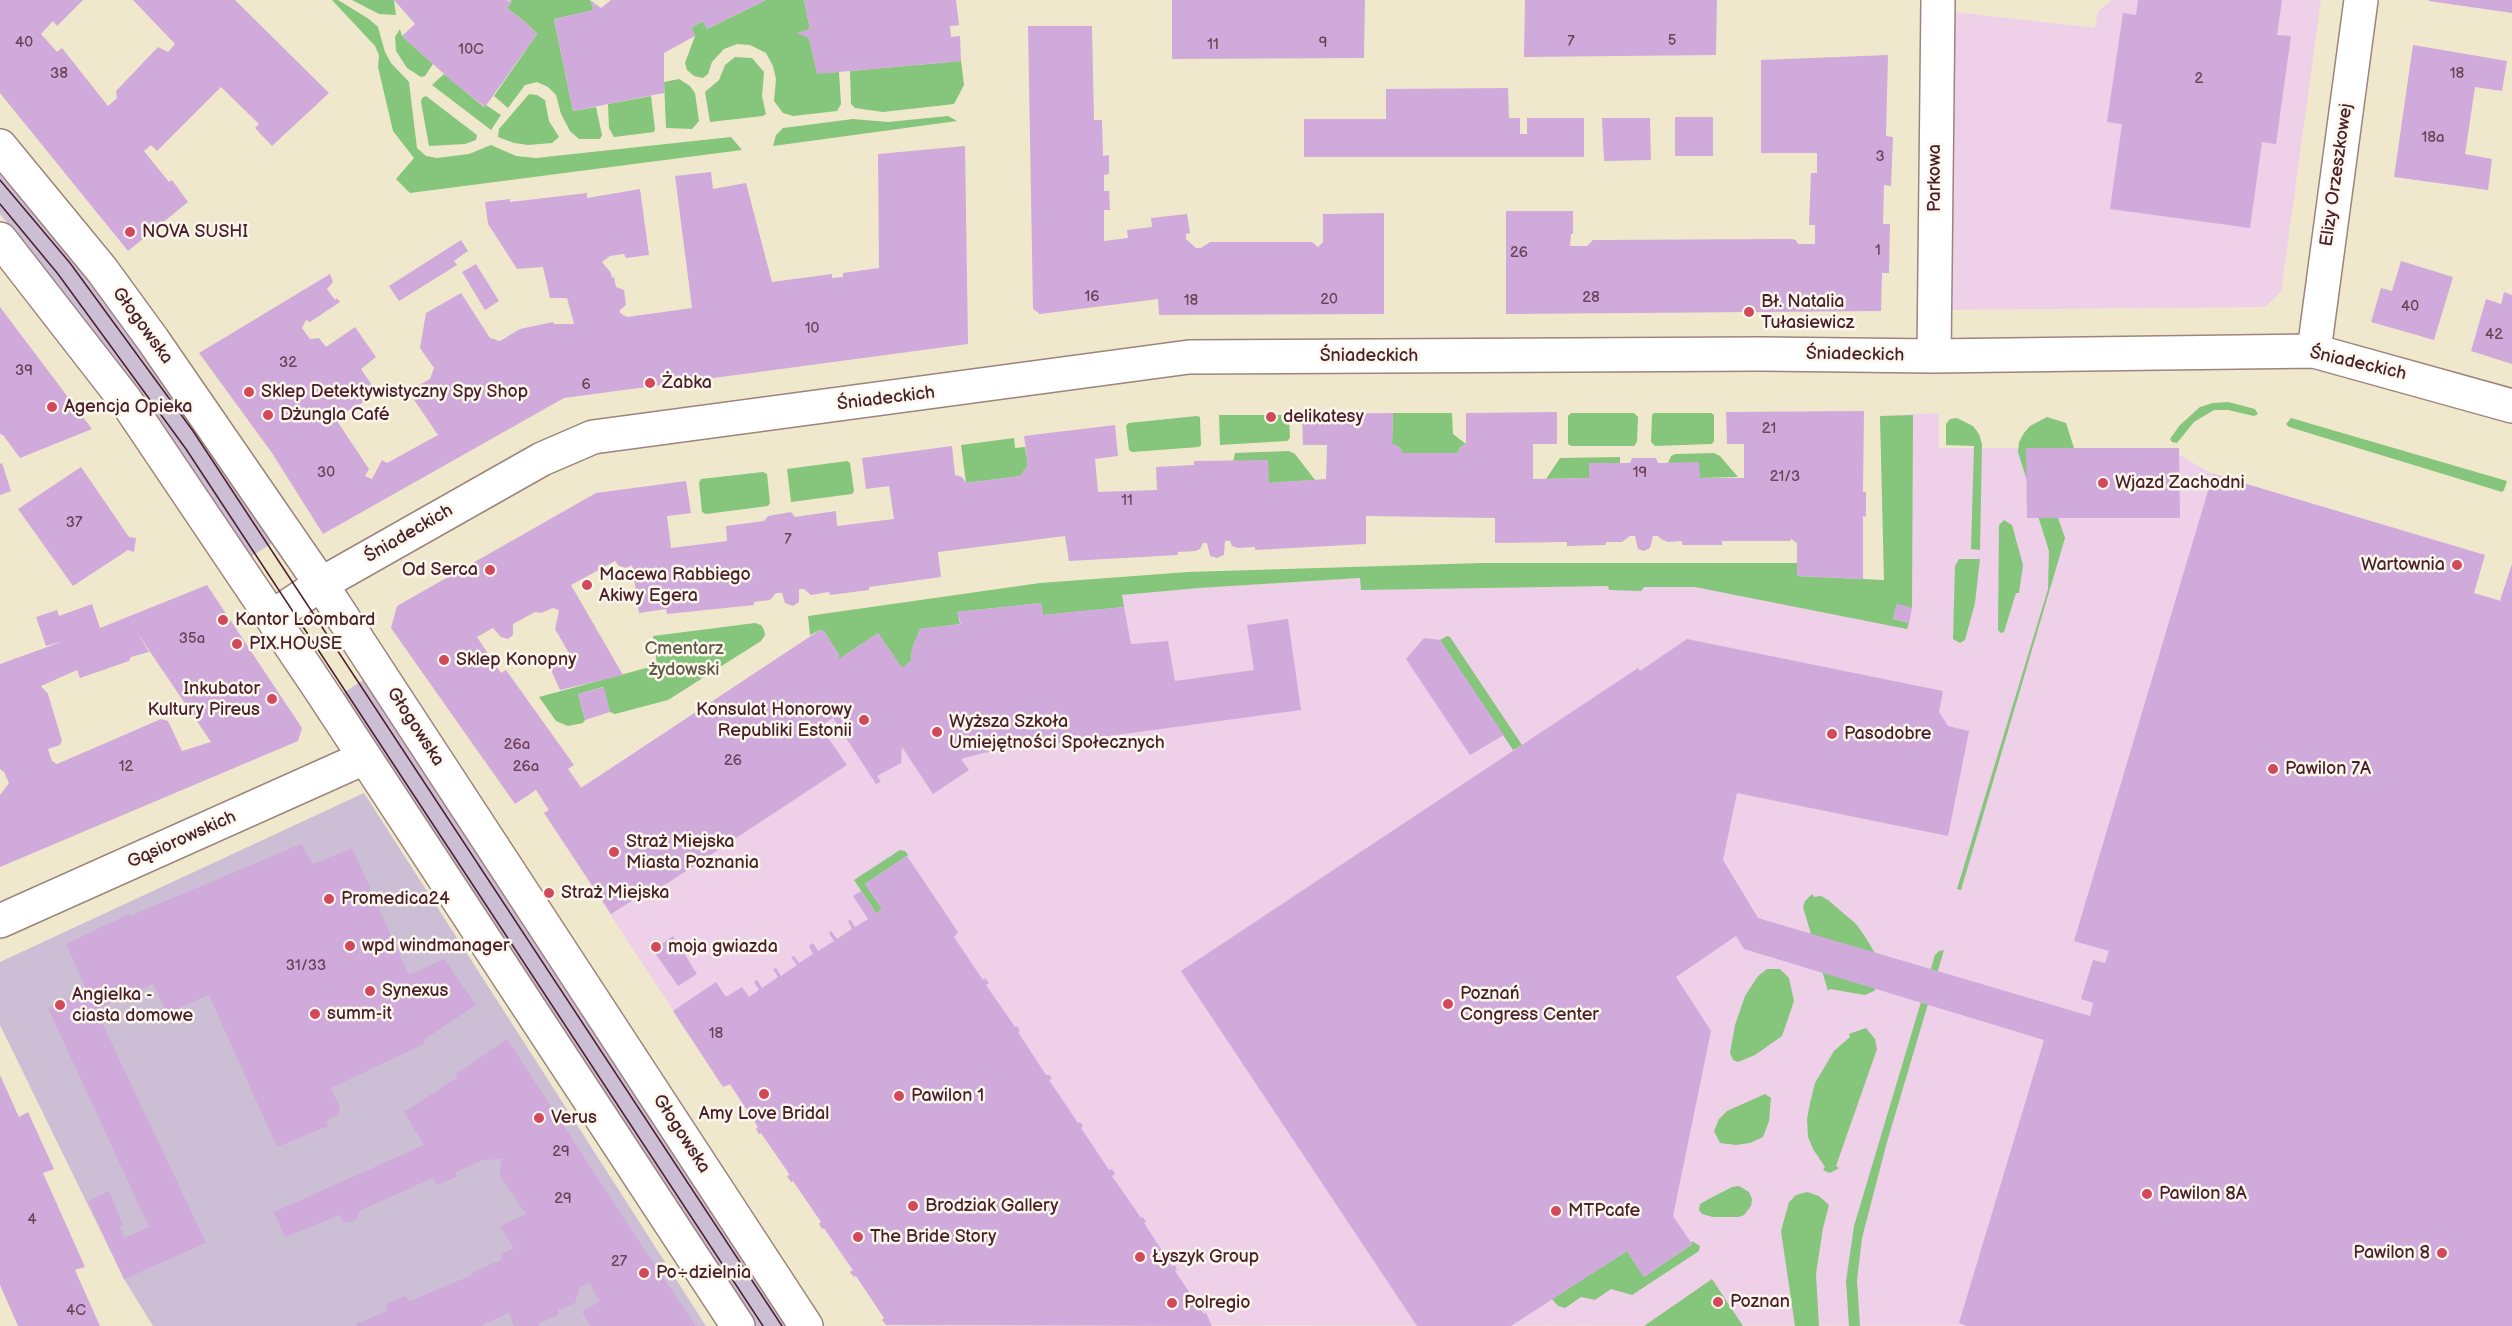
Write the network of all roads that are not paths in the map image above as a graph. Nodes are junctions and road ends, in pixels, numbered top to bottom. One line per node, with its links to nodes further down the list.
1 (1938, 0): 6 (street, Parkowa)
2 (2361, 0): 5 (street, Elizy Orzeszkowej)
3 (0, 146): 8 (street, Głogowska)
4 (0, 239): 9 (street)
5 (2314, 351): 6 (street, Śniadeckich); 7 (street, Śniadeckich)
6 (1934, 356): 8 (street, Śniadeckich)
7 (2512, 406)
8 (321, 584): 9 (street, Śniadeckich); 13 (street, Głogowska)
9 (272, 617): 10 (street)
10 (364, 758): 11 (street, Gąsiorowskich); 12 (street)
11 (0, 921)
12 (738, 1326)
13 (806, 1326)

